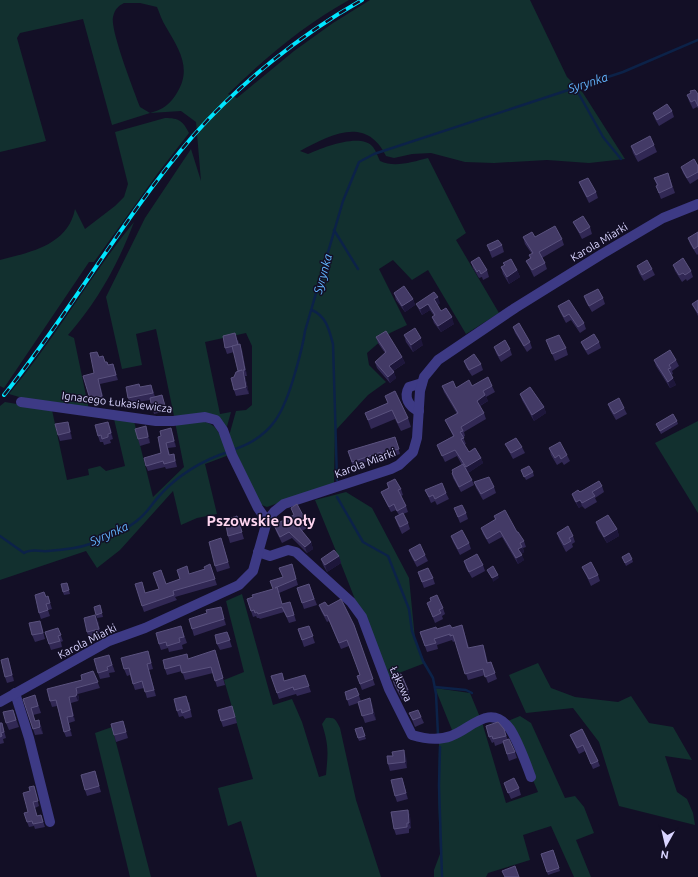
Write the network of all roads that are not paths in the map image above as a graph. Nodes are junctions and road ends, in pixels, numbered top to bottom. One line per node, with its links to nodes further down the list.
1 (698, 204): 3 (street, Karola Miarki)
2 (20, 402): 3 (street, Ignacego Łukasiewicza)
3 (267, 521): 4 (street, Karola Miarki)
4 (258, 552): 5 (street, Karola Miarki); 7 (street, Łąkowa)
5 (15, 693): 6 (street, Karola Miarki); 8 (street)
6 (0, 702)
7 (531, 777)
8 (50, 822)

